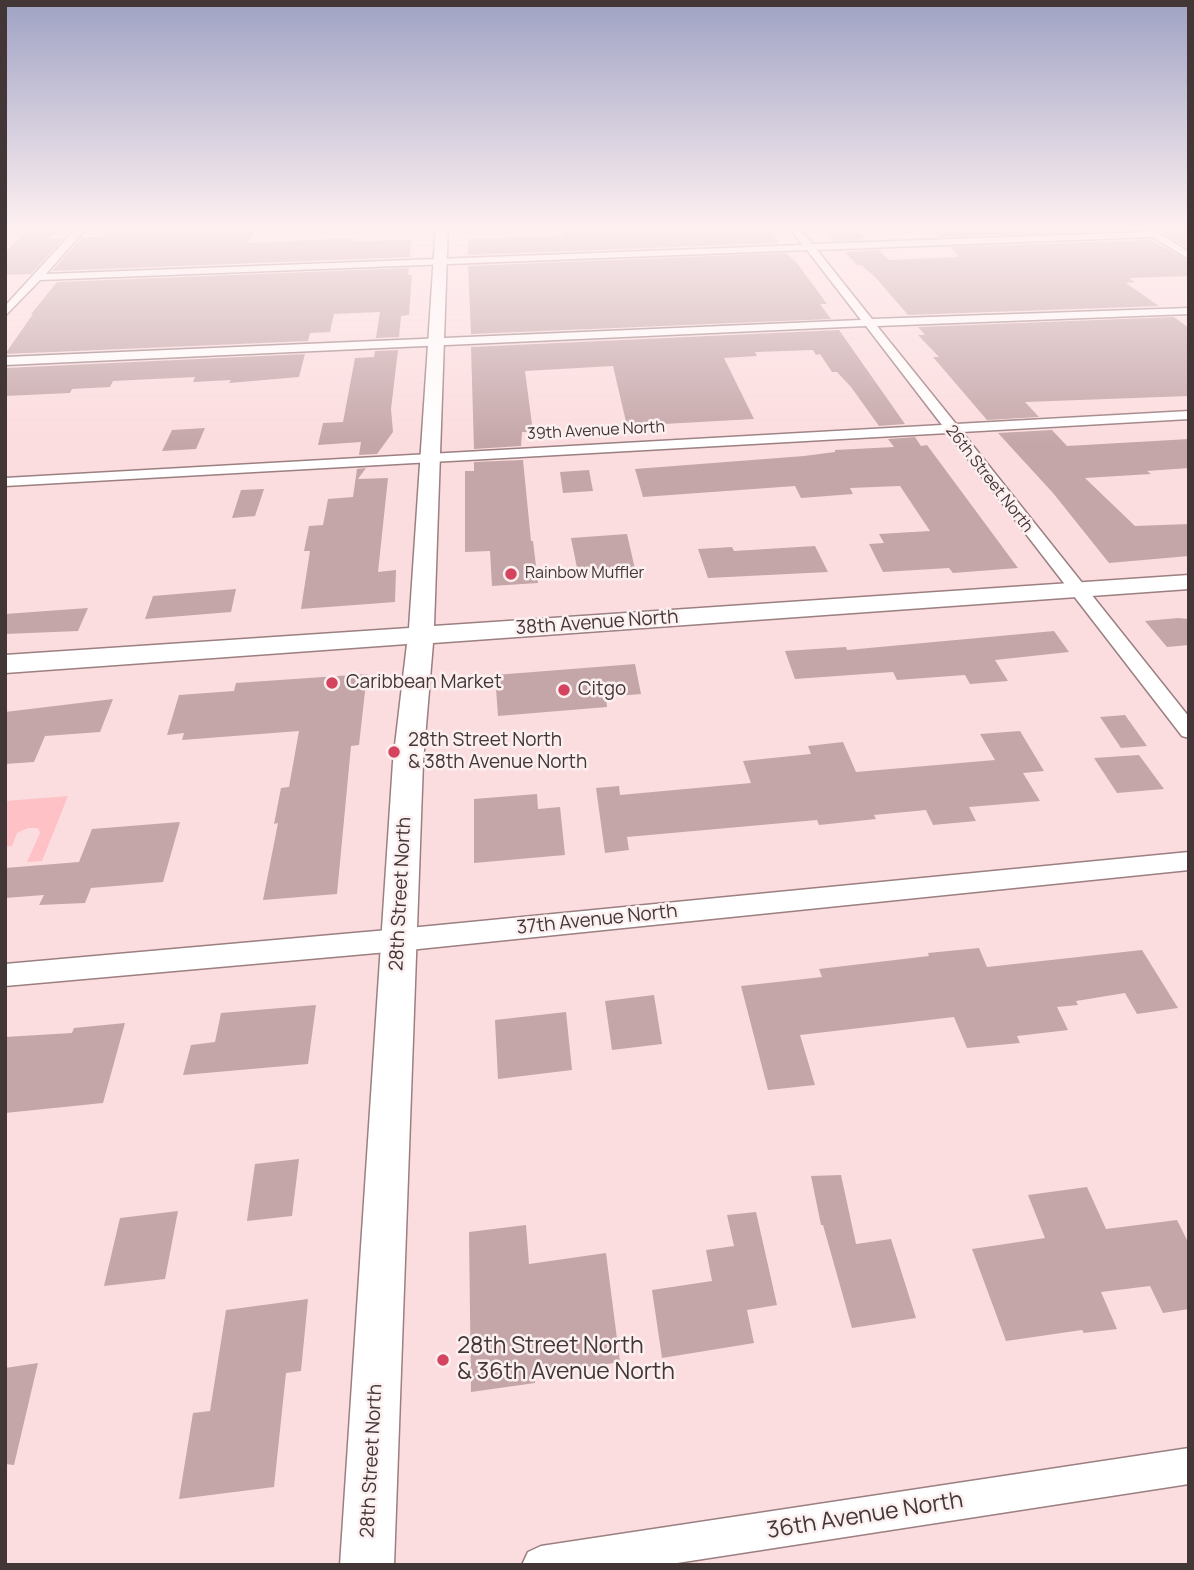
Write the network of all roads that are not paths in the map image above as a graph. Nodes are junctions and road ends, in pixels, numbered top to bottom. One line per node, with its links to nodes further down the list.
1 (18, 298): 5 (street)
2 (439, 298): 7 (street, 28th Street North)
3 (849, 298): 6 (street, 26th Street North)
4 (1189, 311): 6 (street)
5 (5, 313)
6 (867, 323): 7 (street); 10 (street, 26th Street North)
7 (436, 342): 8 (street); 11 (street, 28th Street North)
8 (5, 361)
9 (1189, 415): 10 (street, 39th Avenue North)
10 (949, 428): 11 (street, 39th Avenue North); 14 (street, 26th Street North)
11 (430, 458): 12 (street, 39th Avenue North); 15 (street, 28th Street North)
12 (5, 482)
13 (1189, 582): 14 (street, 38th Avenue North)
14 (1078, 590): 15 (street, 38th Avenue North); 17 (street, 26th Street North)
15 (421, 635): 16 (street, 38th Avenue North); 19 (street, 28th Street North)
16 (5, 664)
17 (1189, 731)
18 (1189, 860): 19 (street, 37th Avenue North)
19 (399, 940): 20 (street, 37th Avenue North); 22 (street, 28th Street North)
20 (5, 975)
21 (1189, 1466): 23 (street, 36th Avenue North)
22 (367, 1565)
23 (541, 1565)

